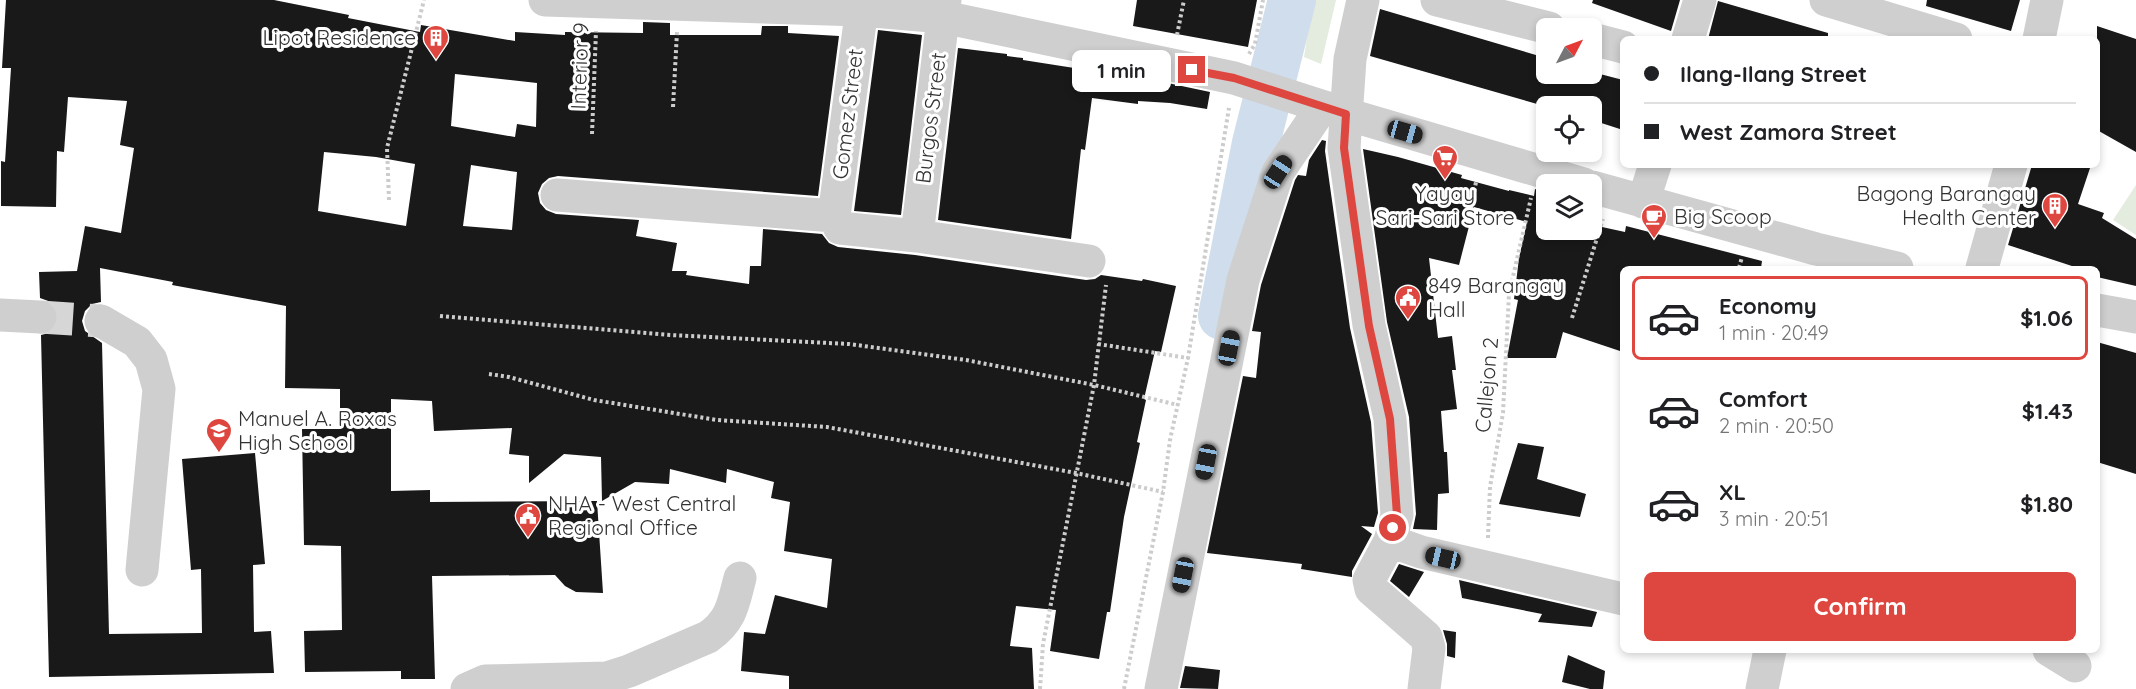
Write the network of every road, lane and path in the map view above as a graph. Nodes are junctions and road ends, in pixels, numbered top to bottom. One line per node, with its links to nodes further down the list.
1 (424, 0): 31 (path)
2 (545, 0): 10 (street)
3 (1184, 0): 20 (path)
4 (1263, 0): 21 (path)
5 (1363, 0): 23 (street)
6 (1437, 0): 14 (street)
7 (1700, 0): 15 (street)
8 (1826, 0): 16 (street)
9 (2047, 0): 17 (street)
10 (596, 2): 11 (street); 24 (path, Interior 9)
11 (682, 3): 12 (street); 22 (path)
12 (862, 5): 13 (street); 33 (street, Gomez Street)
13 (944, 8): 20 (street); 34 (street, Burgos Street)
14 (1536, 25)
15 (1689, 36)
16 (1946, 36)
17 (2040, 36)
18 (1602, 42): 19 (street)
19 (1620, 46)
20 (1172, 66): 21 (street)
21 (1238, 80): 23 (street); 48 (path)
22 (673, 107)
23 (1326, 108): 27 (street); 54 (street); 63 (street)
24 (592, 134)
25 (1654, 168): 32 (street)
26 (2010, 168): 39 (street)
27 (1538, 171): 28 (street); 55 (path, Callejon 2)
28 (1548, 174)
29 (1602, 190): 32 (street)
30 (557, 195): 33 (street)
31 (389, 200)
32 (1643, 202): 36 (street)
33 (837, 222): 34 (street)
34 (917, 236): 37 (street)
35 (1586, 240): 45 (path)
36 (1815, 259): 38 (street)
37 (1089, 261): 47 (path)
38 (1879, 266)
39 (1983, 266)
40 (2100, 311): 44 (street)
41 (0, 315): 43 (street)
42 (440, 316): 50 (path)
43 (40, 317)
44 (2136, 317)
45 (1572, 318)
46 (101, 321): 56 (street)
47 (1098, 344): 48 (path); 50 (path)
48 (1188, 358): 51 (path)
49 (489, 374): 52 (path)
50 (1094, 385): 51 (path); 52 (path)
51 (1178, 405): 53 (path)
52 (1077, 473): 53 (path); 61 (path)
53 (1163, 492): 62 (path)
54 (1389, 541): 55 (street); 64 (street)
55 (1487, 568): 58 (street)
56 (142, 570)
57 (740, 578): 60 (street)
58 (1620, 598)
59 (1769, 653): 65 (street)
60 (467, 689)
61 (1040, 689)
62 (1124, 689)
63 (1161, 689)
64 (1424, 689)
65 (1762, 689)

